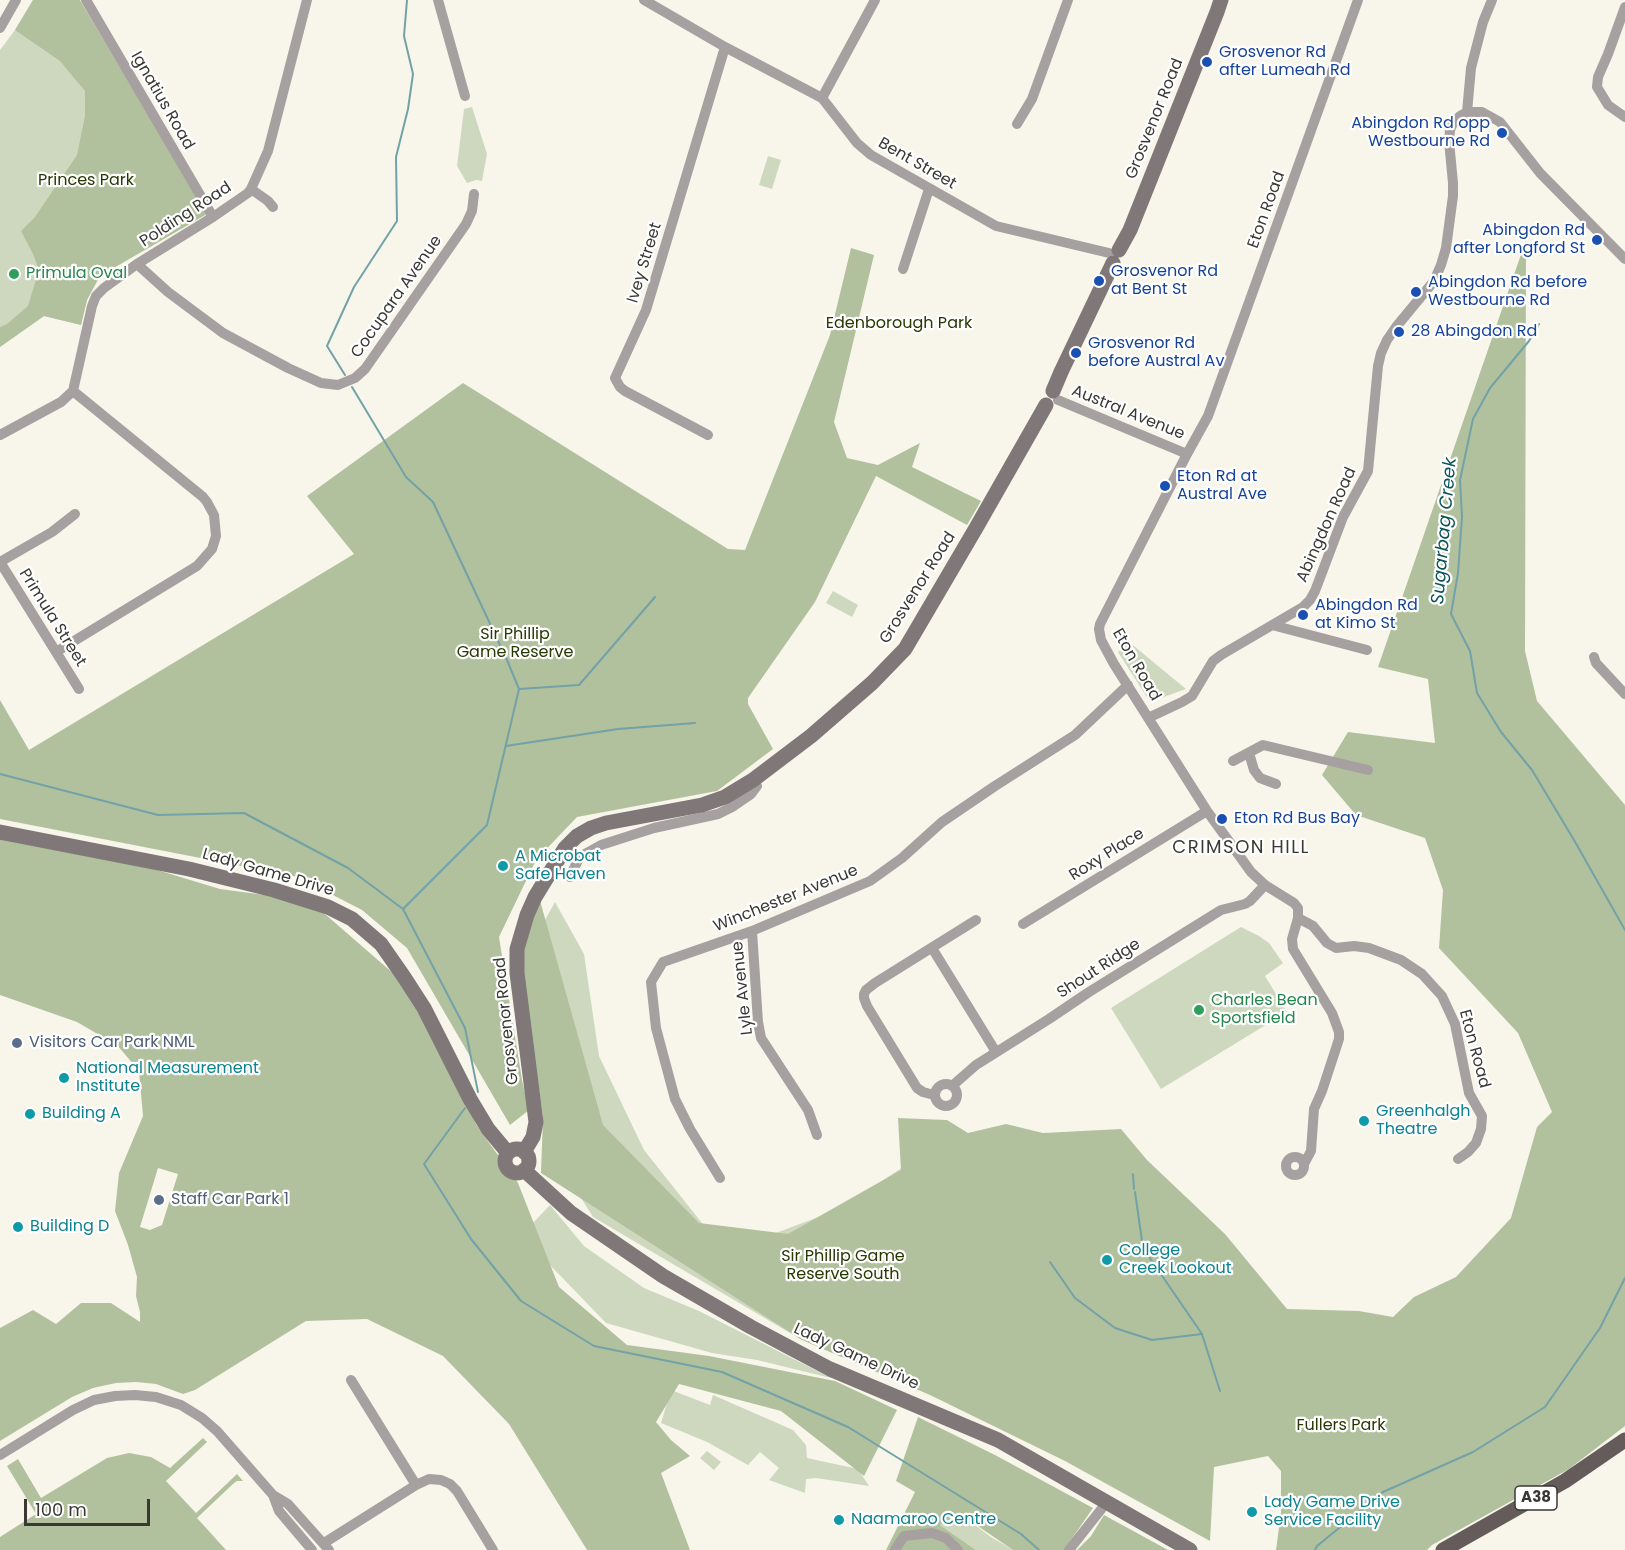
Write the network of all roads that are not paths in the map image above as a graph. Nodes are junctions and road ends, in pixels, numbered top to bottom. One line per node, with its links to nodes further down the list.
1 (16, 0): 12 (street)
2 (86, 0): 23 (street, Ignatius Road)
3 (307, 0): 19 (street, Polding Road)
4 (438, 0): 14 (street)
5 (644, 0): 13 (street, Bent Street)
6 (875, 0): 15 (street)
7 (1068, 0): 18 (street)
8 (1221, 0): 24 (main road, Grosvenor Road)
9 (1358, 0): 32 (street, Eton Road)
10 (1492, 0): 16 (street)
11 (1625, 7): 17 (street)
12 (0, 28)
13 (725, 47): 15 (street, Bent Street); 31 (street, Ivey Street)
14 (465, 96)
15 (822, 98): 20 (street, Bent Street)
16 (1467, 112): 25 (street); 35 (street, Abingdon Road)
17 (1625, 117)
18 (1017, 124)
19 (250, 189): 22 (street); 23 (street, Polding Road)
20 (929, 189): 24 (street, Bent Street); 27 (street)
21 (474, 194): 26 (street, Cocupara Avenue)
22 (273, 207)
23 (213, 217): 26 (street, Polding Road)
24 (1114, 255): 29 (main road, Grosvenor Road)
25 (1625, 259)
26 (137, 264): 28 (street, Polding Road)
27 (903, 268)
28 (73, 391): 30 (street); 37 (street)
29 (1052, 399): 32 (street, Austral Avenue); 46 (main road, Grosvenor Road)
30 (0, 435)
31 (708, 435)
32 (1187, 454): 39 (street, Eton Road)
33 (75, 514): 34 (street)
34 (0, 562): 37 (street, Primula Street)
35 (1272, 625): 36 (street); 42 (street, Abingdon Road)
36 (1367, 651)
37 (56, 652): 40 (street, Primula Street)
38 (1594, 657): 41 (street)
39 (1128, 685): 42 (street, Eton Road); 55 (street, Winchester Avenue)
40 (79, 689)
41 (1625, 694)
42 (1148, 718): 48 (street, Eton Road)
43 (1249, 753): 44 (street); 45 (street); 47 (street)
44 (1233, 761)
45 (1368, 770)
46 (753, 780): 50 (street, Grosvenor Road); 61 (main road, Grosvenor Road)
47 (1276, 784)
48 (1207, 811): 51 (street, Eton Road); 54 (street, Roxy Place)
49 (0, 832): 62 (main road, Lady Game Drive)
50 (570, 877)
51 (1265, 885): 52 (street, Eton Road); 57 (street, Shout Ridge)
52 (1298, 918): 63 (street, Eton Road); 64 (street)
53 (976, 920): 56 (street)
54 (1023, 924)
55 (752, 931): 60 (street, Lyle Avenue); 66 (street, Winchester Avenue)
56 (932, 948): 57 (street); 59 (street)
57 (996, 1052): 58 (street, Shout Ridge)
58 (952, 1086): 59 (street); 59 (street)
59 (934, 1095)
60 (817, 1135)
61 (524, 1152): 62 (main road); 65 (main road)
62 (508, 1153): 65 (main road)
63 (1458, 1159)
64 (1304, 1164)
65 (525, 1170): 72 (main road, Lady Game Drive)
66 (720, 1178)
67 (351, 1380): 70 (street)
68 (1625, 1440): 80 (main road, A38)
69 (0, 1455): 71 (street)
70 (416, 1485): 73 (street); 75 (street)
71 (273, 1495): 73 (street); 74 (street)
72 (1107, 1502): 78 (street); 79 (main road, Lady Game Drive)
73 (327, 1547)
74 (312, 1550)
75 (494, 1550)
76 (895, 1550): 77 (street)
77 (958, 1550)
78 (1070, 1550)
79 (1190, 1550)
80 (1443, 1550)

